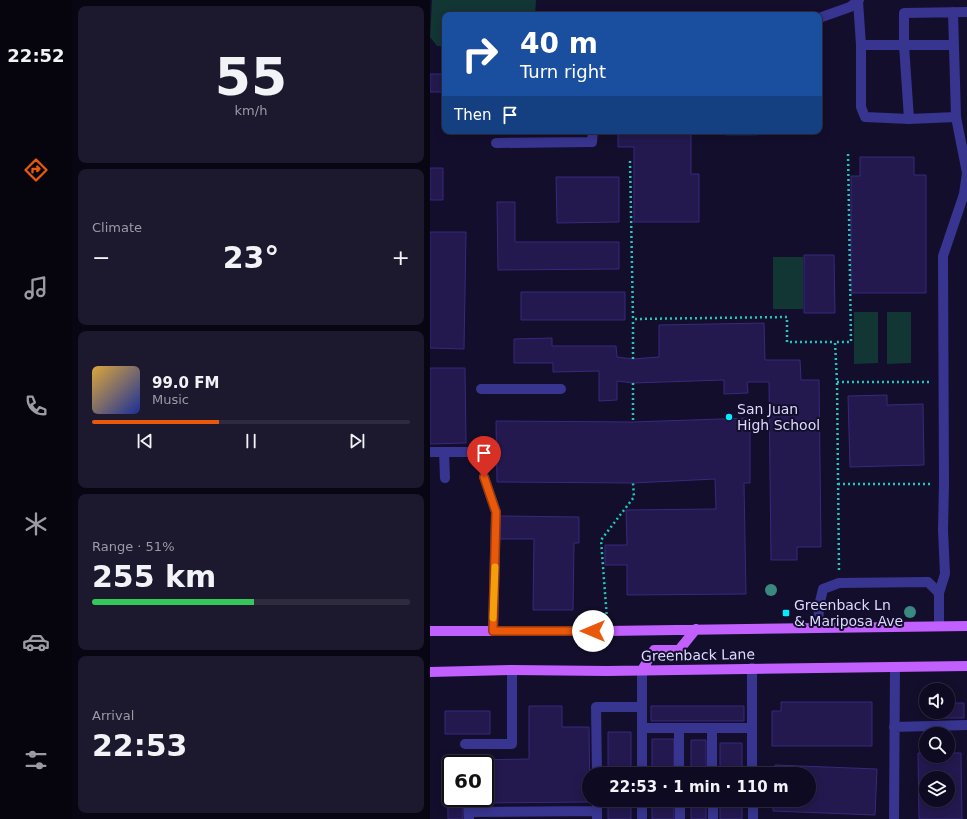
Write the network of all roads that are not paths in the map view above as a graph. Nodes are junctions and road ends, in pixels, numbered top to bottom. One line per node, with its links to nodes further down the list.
1 (859, 0): 4 (street); 7 (street)
2 (953, 12): 3 (street); 5 (street); 6 (street)
3 (967, 12)
4 (822, 17)
5 (904, 45): 6 (street); 7 (street); 9 (street)
6 (953, 45): 8 (street)
7 (862, 50): 9 (street)
8 (956, 118): 9 (street); 19 (street)
9 (909, 119)
10 (593, 134): 11 (street)
11 (496, 143)
12 (481, 389): 13 (street)
13 (561, 389)
14 (430, 452): 15 (street)
15 (444, 452): 16 (street); 18 (street)
16 (483, 452)
17 (484, 477): 25 (street)
18 (445, 478)
19 (939, 593): 20 (street); 22 (street)
20 (939, 626): 21 (main road, Greenback Lane); 22 (main road, Greenback Lane)
21 (967, 626)
22 (818, 628): 23 (main road, Greenback Lane)
23 (696, 629): 25 (main road, Greenback Lane); 30 (main road)
24 (430, 631): 25 (main road, Greenback Lane)
25 (493, 631)
26 (967, 666): 27 (main road, Greenback Lane)
27 (895, 667): 28 (main road, Greenback Lane); 34 (street)
28 (752, 668): 30 (main road, Greenback Lane); 38 (street)
29 (512, 670): 30 (main road, Greenback Lane); 31 (main road, Greenback Lane); 39 (street)
30 (642, 670): 32 (street)
31 (430, 672)
32 (642, 707): 35 (street); 40 (street)
33 (967, 726): 34 (street)
34 (894, 727): 57 (street)
35 (642, 728): 36 (street); 41 (street)
36 (679, 728): 37 (street); 42 (street)
37 (712, 728): 38 (street); 43 (street)
38 (752, 728): 44 (street)
39 (466, 744)
40 (597, 767)
41 (642, 767)
42 (679, 767)
43 (712, 767)
44 (752, 767)
45 (642, 807): 53 (street)
46 (680, 807): 54 (street)
47 (713, 807): 55 (street)
48 (753, 807): 56 (street)
49 (543, 815): 50 (street); 52 (street)
50 (597, 815)
51 (469, 816): 52 (street)
52 (502, 816)
53 (642, 819)
54 (680, 819)
55 (713, 819)
56 (753, 819)
57 (894, 819)

